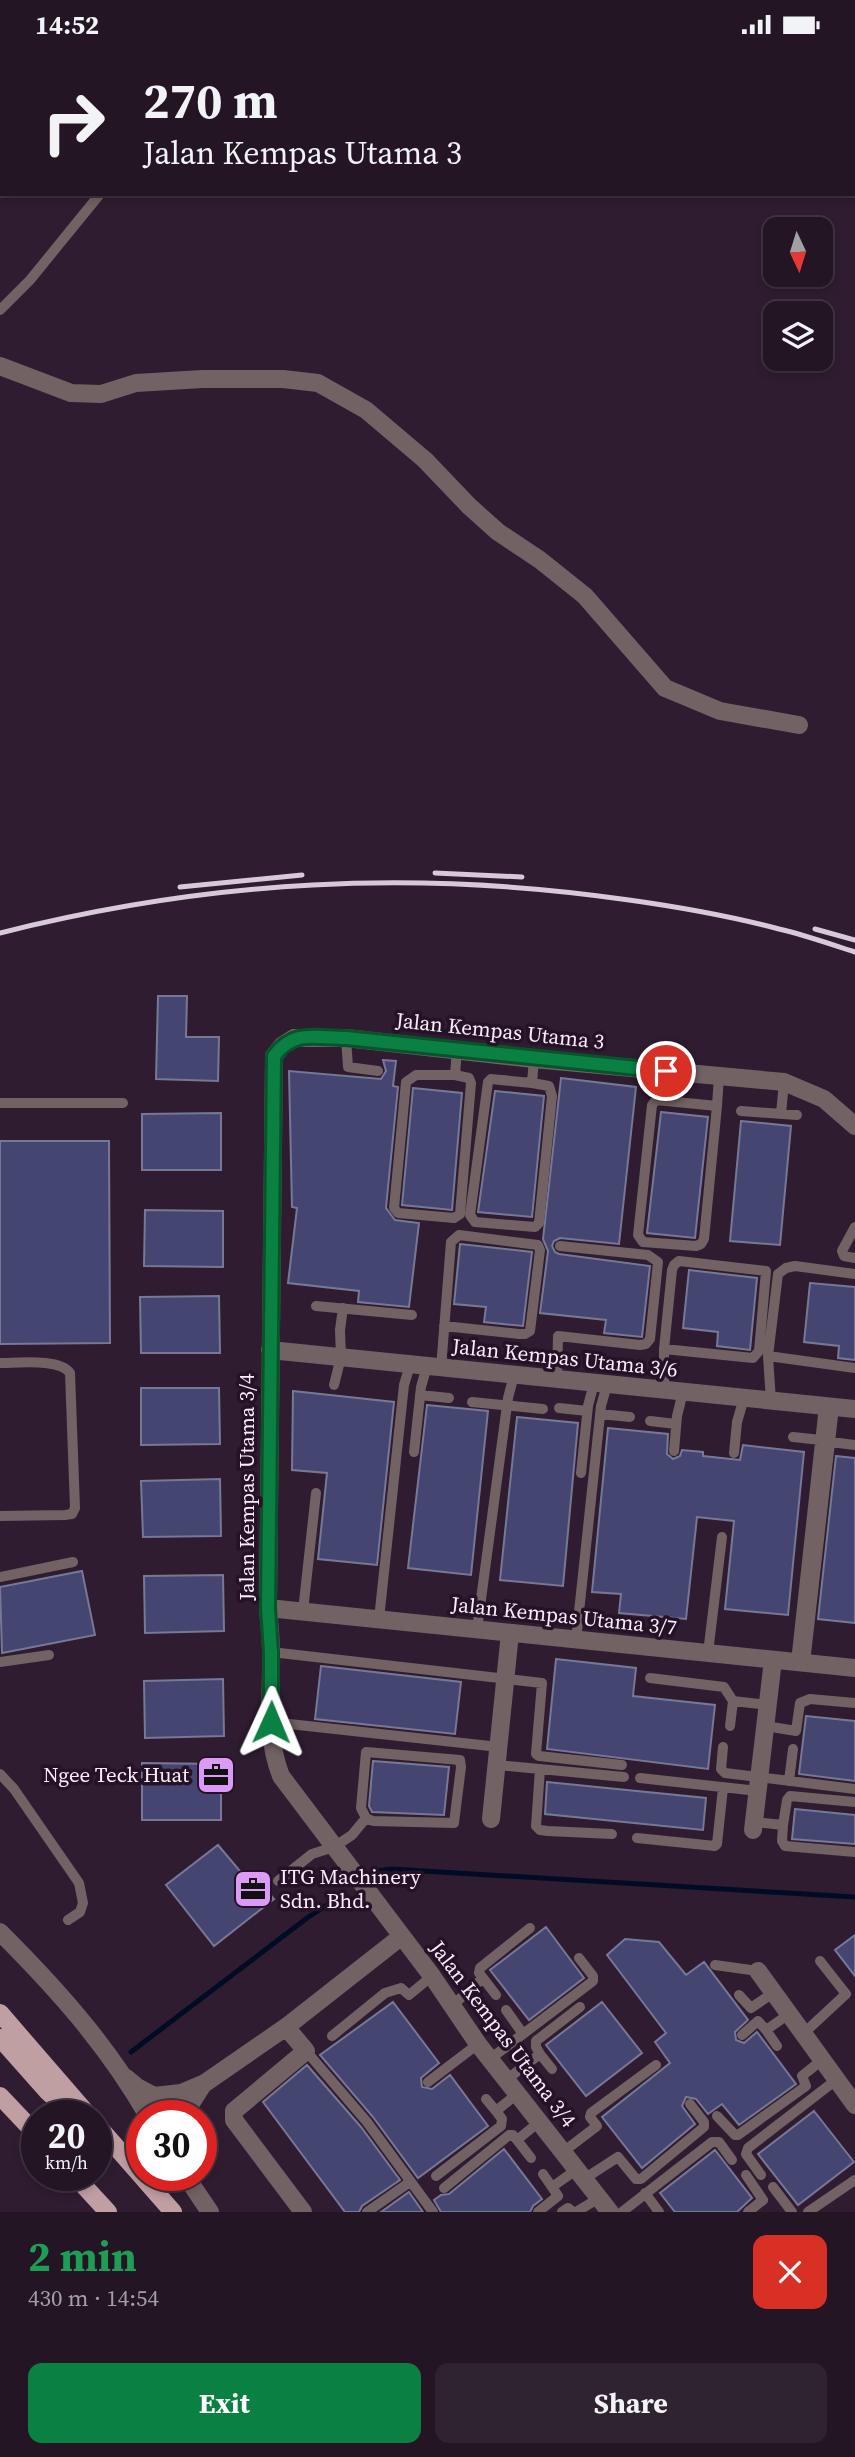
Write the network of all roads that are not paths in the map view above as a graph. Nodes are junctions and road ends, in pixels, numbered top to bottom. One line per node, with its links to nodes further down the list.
1 (98, 196): 2 (lane)
2 (0, 310)
3 (0, 366): 4 (street)
4 (799, 725)
5 (294, 1038): 6 (street, Jalan Kempas Utama 3); 30 (street, Jalan Kempas Utama 3/4)
6 (346, 1038): 7 (street, Jalan Kempas Utama 3); 9 (lane)
7 (457, 1049): 8 (street, Jalan Kempas Utama 3); 10 (lane)
8 (534, 1059): 11 (street, Jalan Kempas Utama 3); 13 (lane)
9 (378, 1071)
10 (455, 1075): 10 (lane)
11 (719, 1076): 12 (street, Jalan Kempas Utama 3); 16 (lane)
12 (784, 1081): 18 (lane); 20 (street, Jalan Kempas Utama 3)
13 (532, 1083): 13 (lane)
14 (123, 1103): 15 (lane)
15 (0, 1104)
16 (717, 1106): 16 (lane)
17 (741, 1111): 18 (lane)
18 (781, 1114): 19 (lane)
19 (797, 1115)
20 (855, 1126)
21 (855, 1227): 23 (lane)
22 (559, 1246): 37 (lane)
23 (855, 1258)
24 (855, 1274): 31 (lane)
25 (316, 1305): 26 (lane)
26 (342, 1308): 27 (lane); 32 (lane)
27 (412, 1315)
28 (444, 1327): 28 (lane); 34 (lane)
29 (664, 1349): 29 (lane); 40 (lane)
30 (270, 1350): 32 (street, Jalan Kempas Utama 3/6); 69 (street, Jalan Kempas Utama 3/4)
31 (768, 1356): 35 (lane); 45 (lane)
32 (341, 1357): 34 (street, Jalan Kempas Utama 3/6); 39 (lane)
33 (0, 1363): 65 (lane)
34 (426, 1366): 36 (street, Jalan Kempas Utama 3/6); 42 (lane); 71 (lane)
35 (855, 1368)
36 (514, 1375): 37 (street, Jalan Kempas Utama 3/6); 47 (lane)
37 (557, 1380): 38 (street, Jalan Kempas Utama 3/6)
38 (601, 1384): 40 (street, Jalan Kempas Utama 3/6); 52 (lane); 53 (lane)
39 (334, 1385)
40 (664, 1388): 41 (street, Jalan Kempas Utama 3/6)
41 (683, 1392): 44 (street, Jalan Kempas Utama 3/6); 56 (lane)
42 (420, 1395): 43 (lane); 61 (lane)
43 (449, 1398)
44 (744, 1398): 45 (street, Jalan Kempas Utama 3/6); 62 (lane)
45 (772, 1401): 48 (street, Jalan Kempas Utama 3/6)
46 (472, 1402): 47 (lane)
47 (507, 1405): 50 (lane); 72 (lane)
48 (829, 1407): 51 (street, Jalan Kempas Utama 3/6); 58 (lane)
49 (559, 1408): 52 (lane)
50 (543, 1409)
51 (855, 1409)
52 (587, 1411): 63 (lane)
53 (600, 1414): 54 (lane); 74 (lane)
54 (630, 1417)
55 (650, 1421): 56 (lane)
56 (676, 1424): 60 (lane)
57 (793, 1437): 58 (lane)
58 (826, 1441): 59 (lane); 80 (lane)
59 (855, 1445)
60 (674, 1451)
61 (414, 1452)
62 (734, 1453)
63 (581, 1473)
64 (316, 1493): 70 (lane)
65 (0, 1516)
66 (722, 1537): 76 (lane)
67 (73, 1562): 68 (lane)
68 (0, 1577)
69 (268, 1608): 70 (street, Jalan Kempas Utama 3/7); 75 (street, Jalan Kempas Utama 3/4)
70 (303, 1612): 71 (street, Jalan Kempas Utama 3/7)
71 (379, 1619): 72 (street, Jalan Kempas Utama 3/7)
72 (477, 1629): 73 (street, Jalan Kempas Utama 3/7)
73 (510, 1633): 74 (street, Jalan Kempas Utama 3/7); 83 (street)
74 (576, 1640): 76 (street, Jalan Kempas Utama 3/7)
75 (271, 1652): 83 (lane); 87 (street, Jalan Kempas Utama 3/4)
76 (708, 1653): 78 (street, Jalan Kempas Utama 3/7)
77 (49, 1655): 79 (lane)
78 (773, 1660): 80 (street, Jalan Kempas Utama 3/7); 86 (street)
79 (0, 1663)
80 (800, 1663): 81 (street, Jalan Kempas Utama 3/7)
81 (855, 1668)
82 (650, 1678): 84 (lane)
83 (506, 1679): 92 (street); 93 (lane)
84 (733, 1702): 86 (lane); 88 (lane)
85 (855, 1703): 89 (lane)
86 (768, 1705): 89 (street)
87 (271, 1722): 92 (lane); 109 (street, Jalan Kempas Utama 3/4)
88 (730, 1726)
89 (766, 1727): 99 (street)
90 (723, 1747): 99 (lane)
91 (793, 1749): 98 (lane)
92 (498, 1756): 94 (lane); 104 (street)
93 (622, 1765)
94 (540, 1769): 96 (lane); 107 (lane)
95 (0, 1774): 112 (lane)
96 (624, 1777)
97 (640, 1778): 100 (lane)
98 (789, 1781): 99 (lane); 101 (lane)
99 (759, 1784): 100 (lane); 106 (street)
100 (723, 1788): 108 (lane)
101 (855, 1789)
102 (855, 1802): 105 (lane)
103 (366, 1818): 103 (lane); 109 (lane)
104 (491, 1819)
105 (783, 1825): 106 (lane); 110 (lane)
106 (753, 1826)
107 (611, 1835)
108 (636, 1838)
109 (334, 1847): 111 (lane); 115 (street, Jalan Kempas Utama 3/4)
110 (855, 1852)
111 (278, 1881)
112 (68, 1920)
113 (530, 1928): 121 (lane)
114 (0, 1932): 145 (street)
115 (402, 1936): 120 (street, Jalan Kempas Utama 3/4); 130 (street)
116 (579, 1958): 132 (lane)
117 (820, 1961): 133 (lane)
118 (715, 1965): 119 (lane)
119 (758, 1971): 122 (street)
120 (432, 1976): 125 (street, Jalan Kempas Utama 3/4); 135 (lane)
121 (483, 1978): 123 (lane); 125 (lane)
122 (773, 1993): 124 (lane); 129 (street)
123 (496, 1995)
124 (739, 1995)
125 (453, 2005): 137 (street, Jalan Kempas Utama 3/4)
126 (580, 2007): 140 (lane)
127 (506, 2010): 132 (lane)
128 (0, 2013): 153 (main road)
129 (789, 2014): 131 (lane); 133 (street)
130 (286, 2027): 139 (street); 147 (street)
131 (765, 2030): 134 (lane); 138 (lane)
132 (523, 2034): 141 (lane)
133 (803, 2034): 142 (street)
134 (742, 2035)
135 (332, 2036)
136 (0, 2038): 152 (main road)
137 (478, 2045): 141 (street, Jalan Kempas Utama 3/4); 146 (lane)
138 (777, 2046)
139 (306, 2051): 175 (lane); 187 (street)
140 (540, 2054): 144 (lane); 148 (lane)
141 (490, 2059): 148 (street, Jalan Kempas Utama 3/4)
142 (822, 2060): 149 (street); 158 (lane)
143 (656, 2065): 164 (lane)
144 (552, 2069)
145 (125, 2077): 147 (street); 154 (street)
146 (428, 2082)
147 (205, 2083): 155 (street)
148 (511, 2087): 157 (lane); 160 (street, Jalan Kempas Utama 3/4)
149 (848, 2092): 172 (lane)
150 (0, 2096): 159 (main road)
151 (486, 2099): 157 (lane)
152 (57, 2100)
153 (75, 2100)
154 (139, 2100)
155 (191, 2100)
156 (690, 2104): 170 (lane)
157 (496, 2111): 173 (lane)
158 (717, 2116)
159 (21, 2118)
160 (539, 2122): 161 (lane); 164 (street, Jalan Kempas Utama 3/4)
161 (517, 2140): 165 (lane); 178 (lane)
162 (112, 2142): 166 (main road)
163 (112, 2150): 168 (main road)
164 (563, 2152): 170 (street, Jalan Kempas Utama 3/4)
165 (531, 2158)
166 (126, 2159)
167 (732, 2160): 182 (lane)
168 (126, 2163)
169 (543, 2174): 176 (lane)
170 (580, 2174): 176 (lane); 183 (street, Jalan Kempas Utama 3/4)
171 (746, 2175): 195 (lane)
172 (761, 2175)
173 (436, 2176)
174 (855, 2180): 197 (lane)
175 (410, 2182): 188 (lane); 189 (lane)
176 (552, 2187): 190 (lane)
177 (773, 2187): 196 (lane)
178 (444, 2188)
179 (89, 2191): 184 (main road)
180 (154, 2191): 185 (main road)
181 (196, 2191): 186 (street)
182 (645, 2193): 193 (lane); 194 (lane)
183 (604, 2205): 192 (lane)
184 (108, 2212)
185 (173, 2212)
186 (210, 2212)
187 (303, 2212)
188 (367, 2212)
189 (433, 2212)
190 (538, 2212)
191 (562, 2212): 192 (lane)
192 (574, 2212)
193 (622, 2212)
194 (659, 2212)
195 (748, 2212)
196 (792, 2212)
197 (808, 2212)

